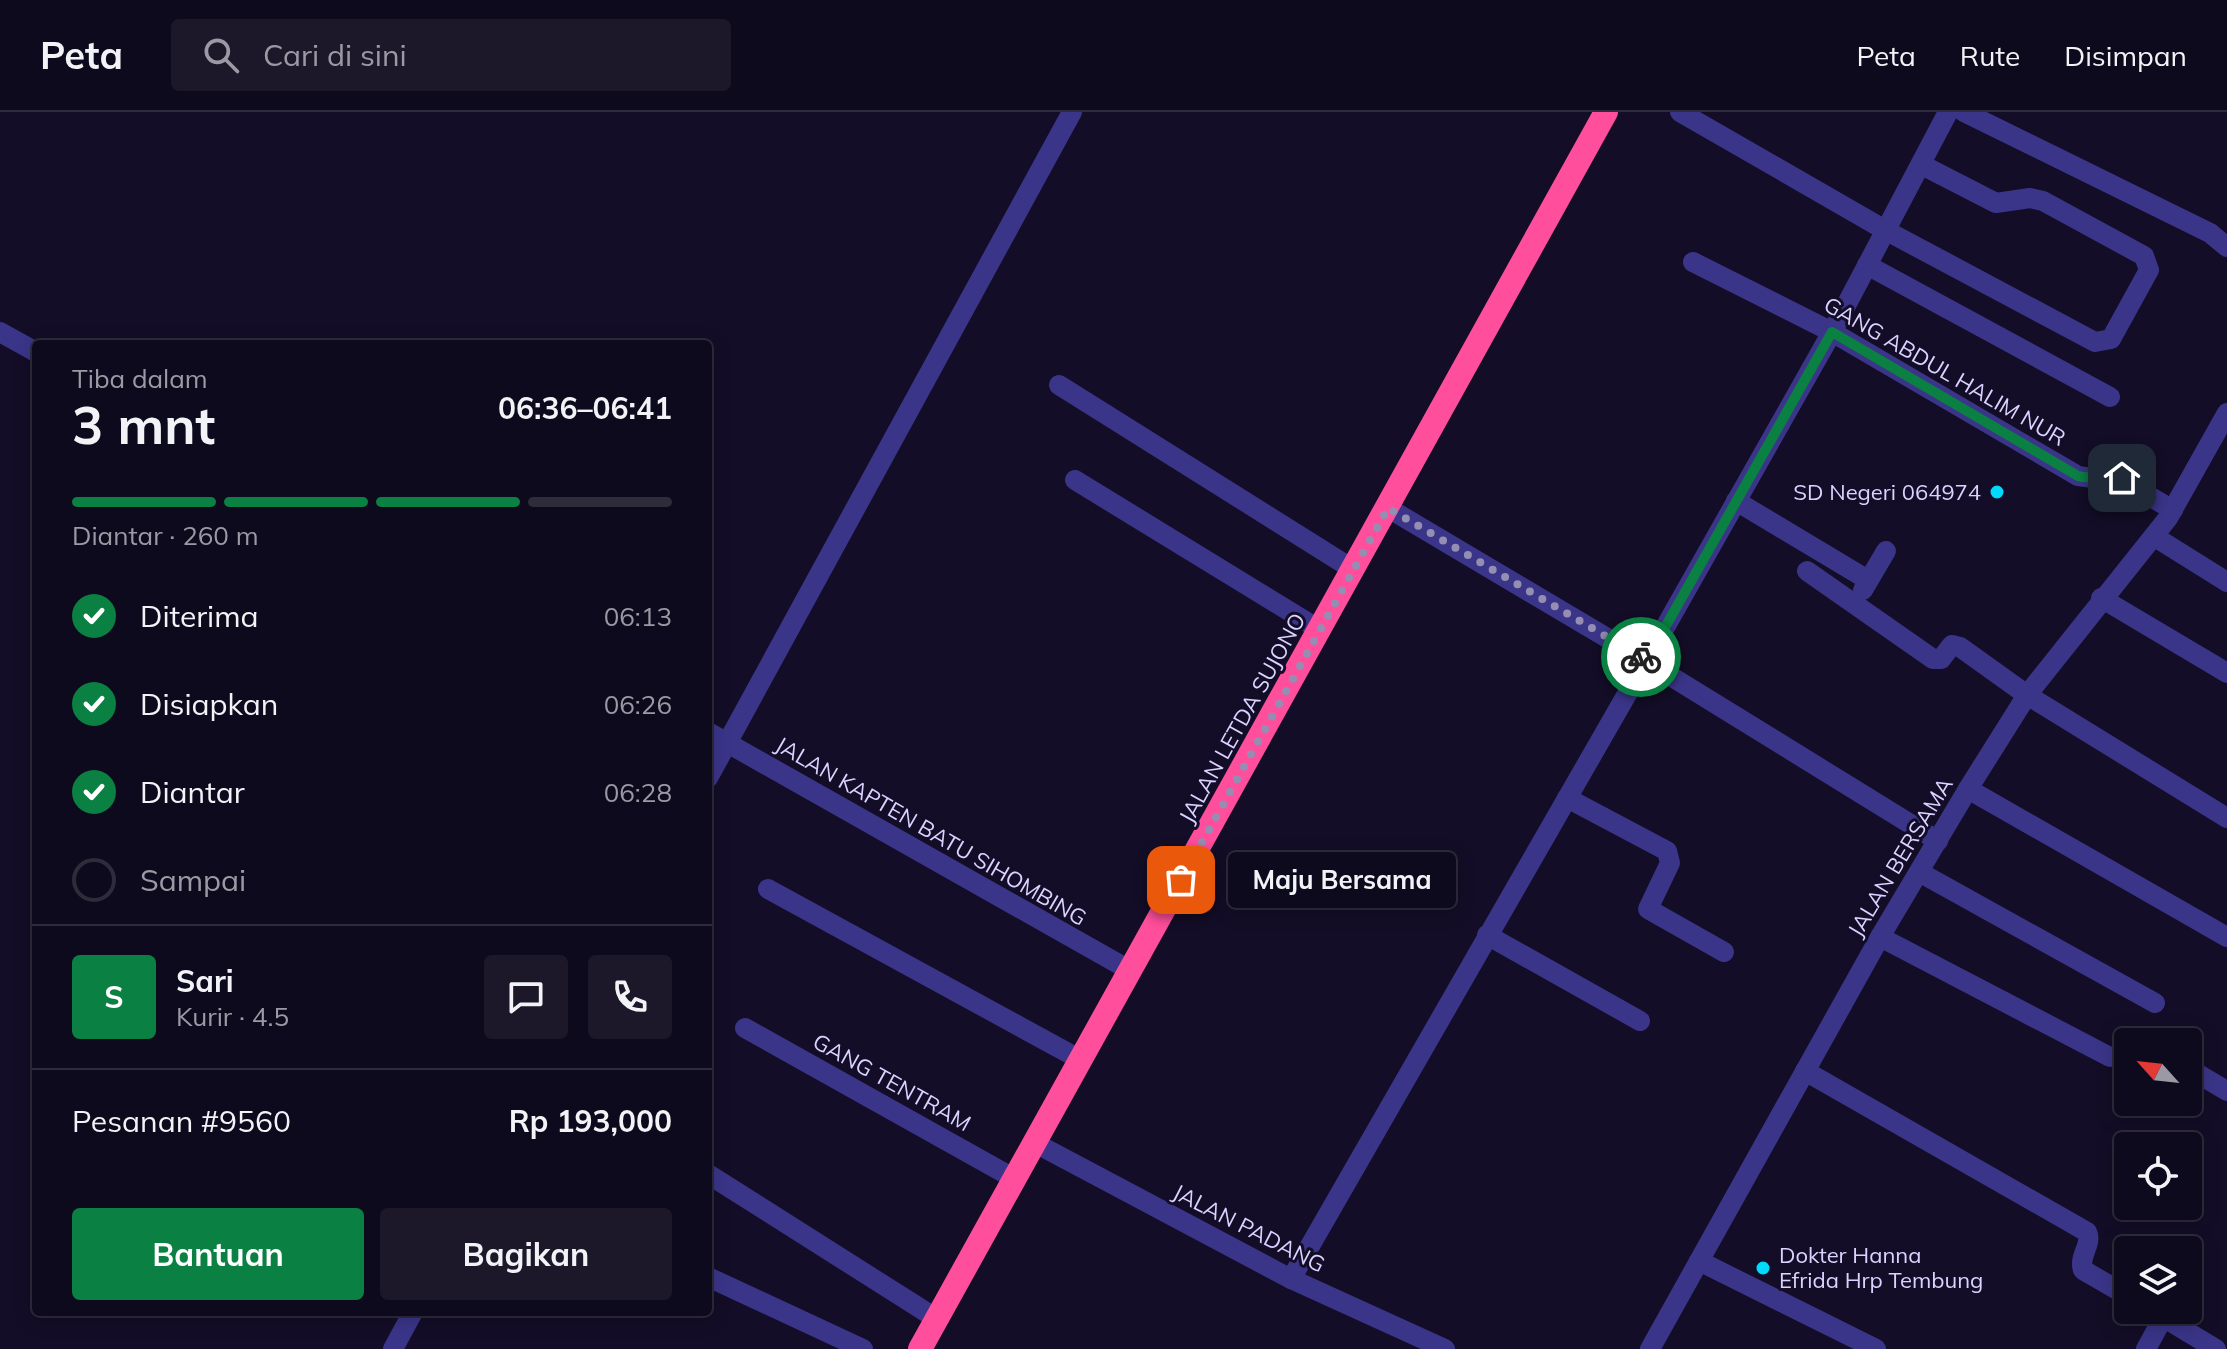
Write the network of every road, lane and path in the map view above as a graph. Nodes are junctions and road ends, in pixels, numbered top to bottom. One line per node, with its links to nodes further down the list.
1 (1072, 112): 34 (street)
2 (1606, 112): 19 (highway, JALAN LETDA SUJONO)
3 (1680, 112): 7 (street)
4 (1948, 112): 6 (street)
5 (1964, 112): 8 (street)
6 (1922, 165): 7 (street); 7 (street)
7 (1885, 230): 10 (street)
8 (2227, 247)
9 (1693, 262): 12 (street, GANG ABDUL HALIM NUR)
10 (1867, 265): 12 (street); 15 (street)
11 (0, 332): 13 (street)
12 (1832, 332): 18 (street); 20 (street, GANG ABDUL HALIM NUR)
13 (32, 350)
14 (1059, 385): 23 (street)
15 (2110, 397)
16 (2227, 413): 20 (street, JALAN BERSAMA)
17 (1075, 480): 29 (street)
18 (1736, 501): 25 (street); 30 (street)
19 (1388, 508): 23 (highway, JALAN LETDA SUJONO); 30 (street)
20 (2173, 510): 21 (street, JALAN BERSAMA)
21 (2155, 537): 26 (street); 27 (street, JALAN BERSAMA)
22 (1886, 551): 25 (street)
23 (1354, 570): 29 (highway, JALAN LETDA SUJONO)
24 (1807, 571): 28 (street)
25 (1868, 580): 28 (street)
26 (2227, 582)
27 (2101, 598): 31 (street); 32 (street, JALAN BERSAMA)
28 (1855, 604): 32 (street)
29 (1320, 630): 46 (highway, JALAN LETDA SUJONO)
30 (1646, 661): 37 (street); 39 (street)
31 (2227, 673)
32 (2027, 695): 36 (street, JALAN BERSAMA); 38 (street)
33 (712, 734): 34 (street, JALAN KAPTEN BATU SIHOMBING)
34 (728, 743): 35 (street); 46 (street, JALAN KAPTEN BATU SIHOMBING)
35 (712, 771)
36 (1968, 789): 39 (street, JALAN BERSAMA); 44 (street)
37 (1567, 798): 42 (street); 45 (street)
38 (2227, 818)
39 (1938, 841): 40 (street, JALAN BERSAMA)
40 (1919, 872): 43 (street, JALAN BERSAMA); 47 (street)
41 (768, 889): 51 (street)
42 (1487, 935): 48 (street); 60 (street)
43 (1880, 937): 50 (street); 52 (street, JALAN BERSAMA)
44 (2227, 937)
45 (1724, 952)
46 (1131, 971): 51 (highway, JALAN LETDA SUJONO)
47 (2155, 1003)
48 (1640, 1021)
49 (745, 1028): 57 (street, GANG TENTRAM)
50 (2110, 1057)
51 (1081, 1060): 55 (highway, JALAN LETDA SUJONO)
52 (1805, 1071): 58 (street, JALAN BERSAMA); 61 (street)
53 (2202, 1076): 54 (street)
54 (2227, 1091)
55 (1035, 1143): 57 (highway, JALAN LETDA SUJONO); 60 (street, JALAN PADANG)
56 (712, 1177): 63 (street)
57 (1015, 1179): 63 (highway, JALAN LETDA SUJONO)
58 (1699, 1261): 70 (street, JALAN BERSAMA); 71 (street)
59 (712, 1279): 68 (street)
60 (1291, 1279): 69 (street, JALAN PADANG)
61 (2114, 1288)
62 (411, 1316): 67 (street)
63 (937, 1319): 66 (highway, JALAN LETDA SUJONO)
64 (2154, 1324): 72 (street)
65 (2174, 1324): 73 (street)
66 (922, 1348)
67 (393, 1349)
68 (863, 1349)
69 (1445, 1349)
70 (1650, 1349)
71 (1876, 1349)
72 (2146, 1349)
73 (2216, 1349)

